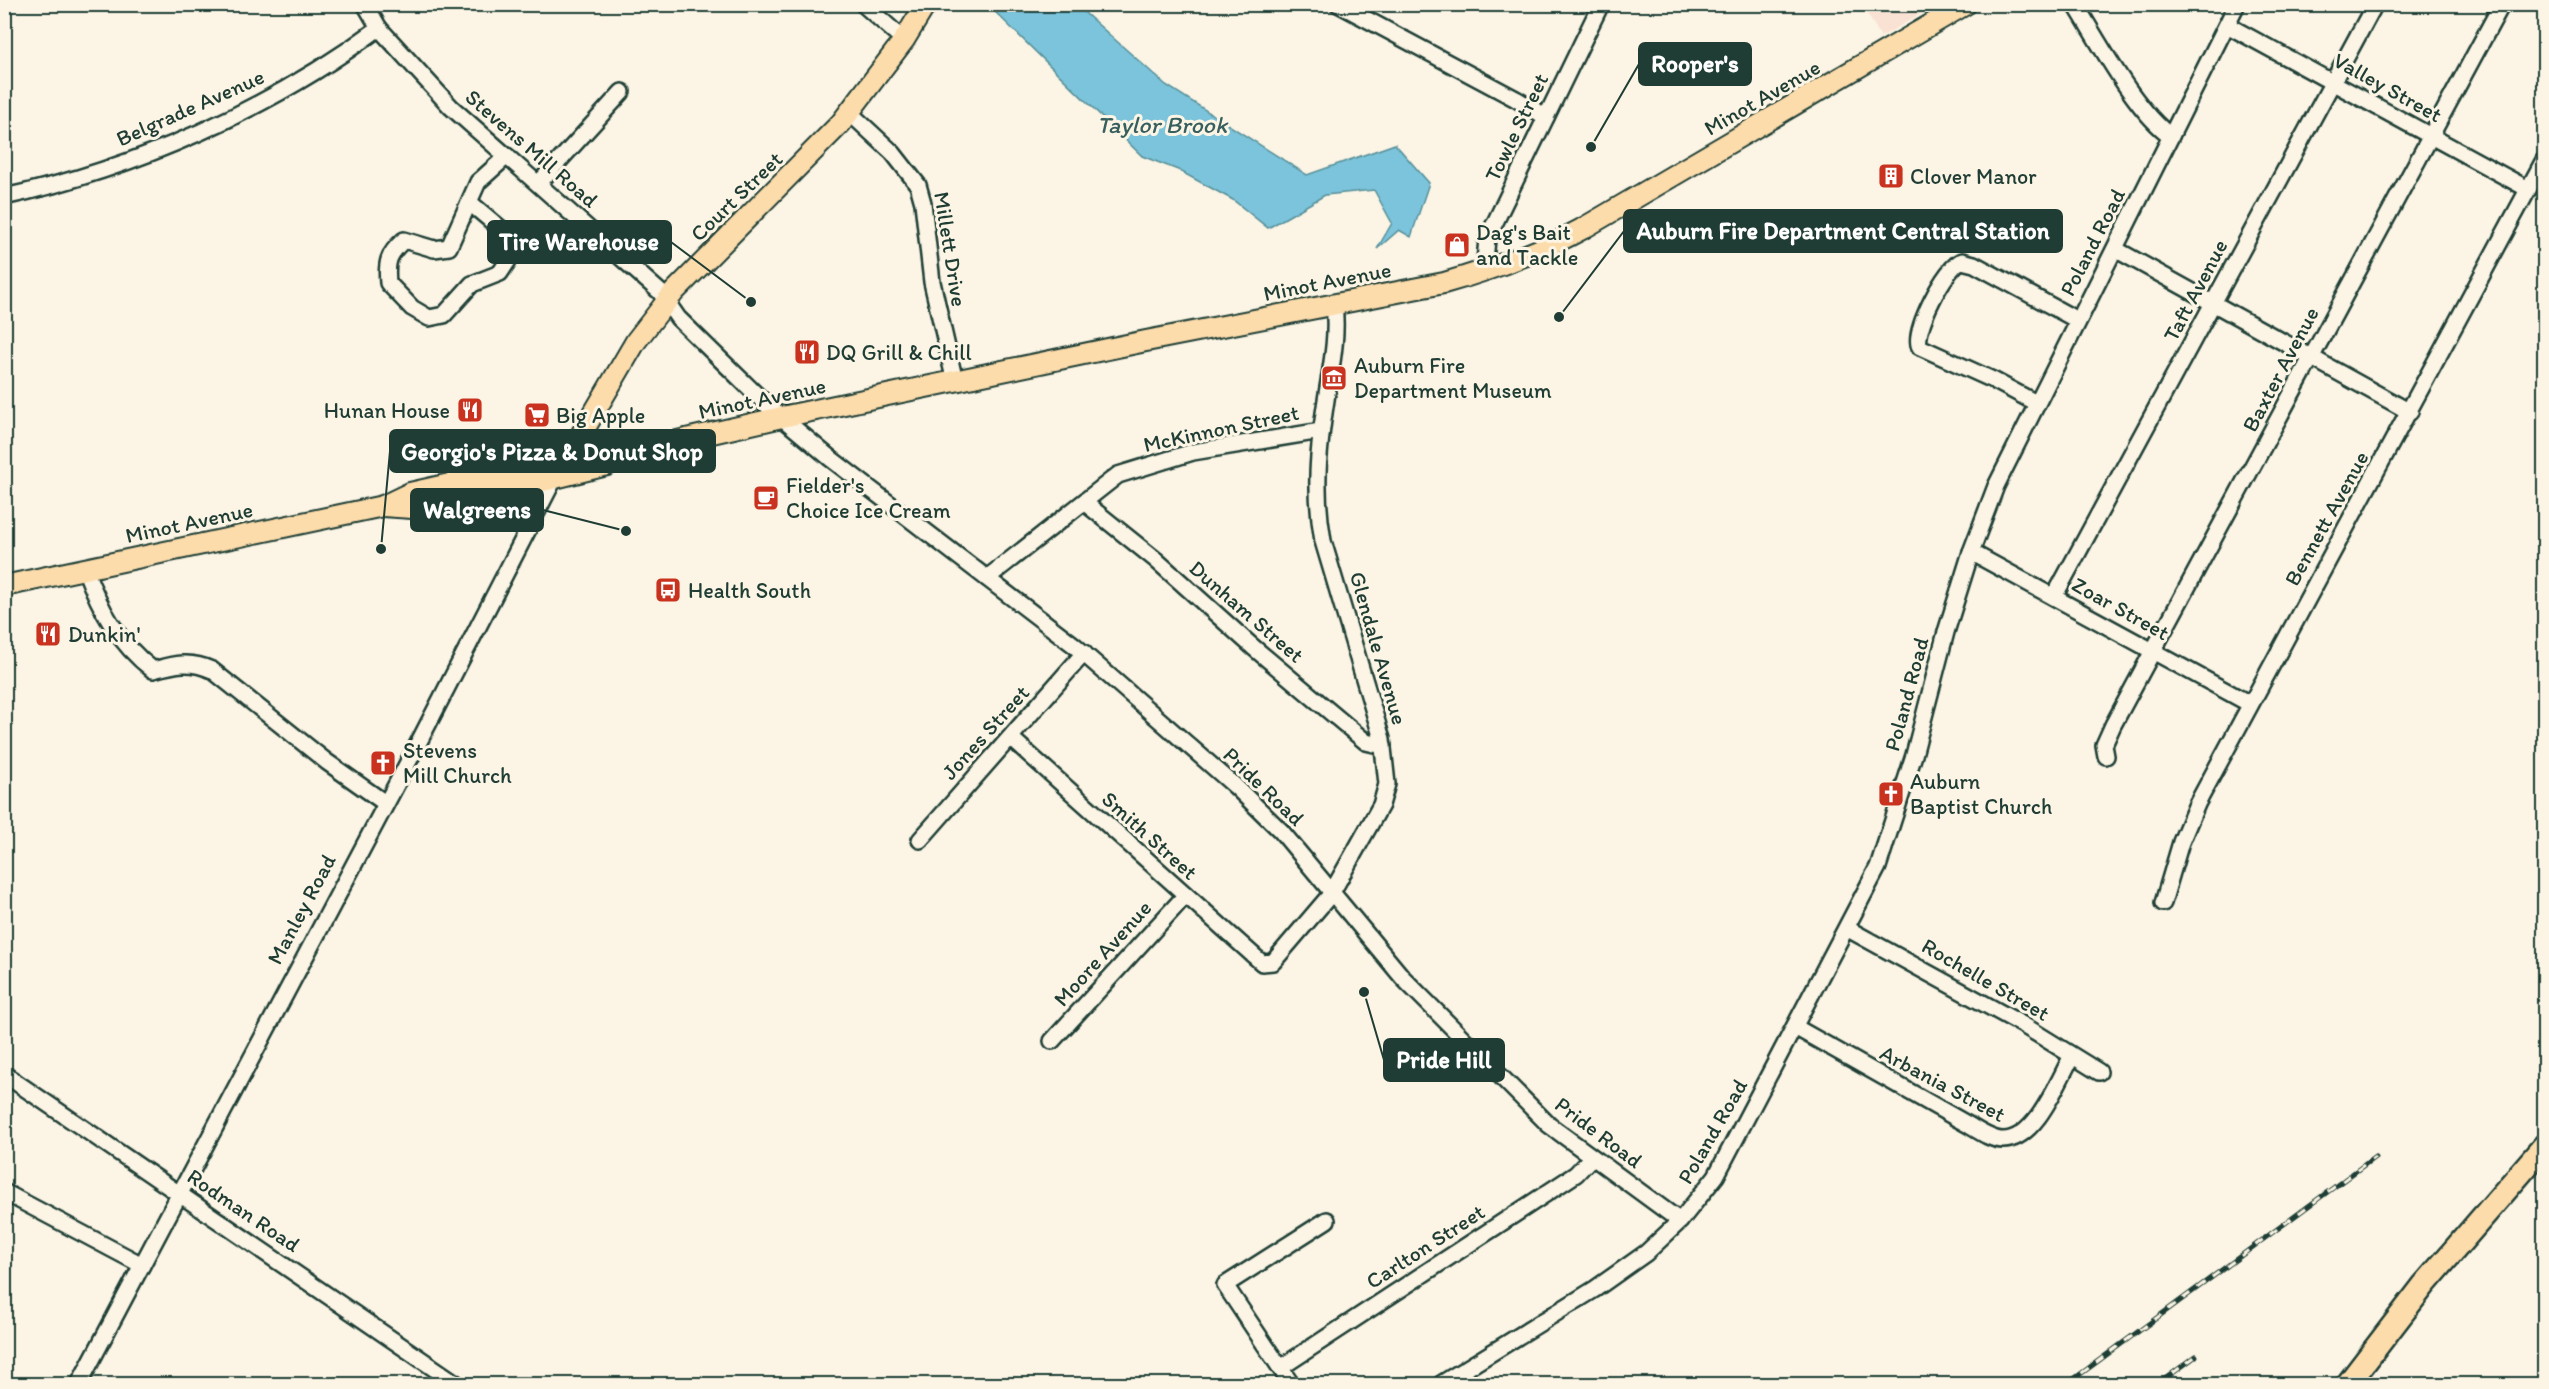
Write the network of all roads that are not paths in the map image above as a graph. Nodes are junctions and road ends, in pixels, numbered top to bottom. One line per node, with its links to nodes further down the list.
1 (365, 4): 12 (street, Stevens Mill Road)
2 (863, 4): 13 (street)
3 (926, 4): 13 (main road, Court Street)
4 (1338, 4): 17 (street)
5 (1601, 4): 17 (street, Towle Street)
6 (1966, 4): 27 (main road, Minot Avenue)
7 (2075, 4): 18 (street)
8 (2237, 4): 11 (street, Poland Road)
9 (2375, 4): 14 (street, Taft Avenue)
10 (2502, 4): 19 (street, Baxter Avenue)
11 (2227, 25): 14 (street, Valley Street); 18 (street, Poland Road)
12 (379, 28): 20 (street, Stevens Mill Road); 24 (street, Belgrade Avenue)
13 (904, 40): 16 (main road, Court Street)
14 (2334, 82): 19 (street, Valley Street); 29 (street, Taft Avenue)
15 (622, 92): 22 (street)
16 (850, 113): 28 (main road, Court Street); 33 (street, Millett Drive)
17 (1546, 117): 27 (street, Towle Street)
18 (2171, 136): 26 (street, Poland Road)
19 (2432, 136): 23 (street, Valley Street); 32 (street, Baxter Avenue)
20 (507, 156): 22 (street, Stevens Mill Road); 25 (street)
21 (2544, 160): 23 (street, Bennett Avenue)
22 (539, 183): 28 (street, Stevens Mill Road)
23 (2528, 189): 35 (street, Bennett Avenue)
24 (4, 197)
25 (469, 202): 25 (street)
26 (2115, 249): 29 (street); 31 (street, Poland Road)
27 (1484, 272): 30 (main road, Minot Avenue)
28 (666, 301): 36 (street, Stevens Mill Road); 39 (main road, Court Street)
29 (2214, 303): 32 (street); 47 (street, Taft Avenue)
30 (1334, 304): 33 (main road, Minot Avenue); 37 (street, Glendale Avenue)
31 (2077, 320): 34 (street, Poland Road); 34 (street)
32 (2313, 357): 35 (street); 48 (street, Baxter Avenue)
33 (955, 382): 36 (main road, Minot Avenue)
34 (2036, 403): 43 (street, Poland Road)
35 (2410, 412): 50 (street, Bennett Avenue)
36 (782, 417): 38 (main road, Minot Avenue); 45 (street, Pride Road)
37 (1321, 430): 41 (street, McKinnon Street); 52 (street, Glendale Avenue)
38 (638, 450): 39 (main road, Minot Avenue); 40 (main road, Minot Avenue)
39 (568, 458): 40 (main road, Manley Road); 42 (main road, Minot Avenue)
40 (554, 478): 42 (main road, Minot Avenue); 54 (street, Manley Road)
41 (1084, 503): 45 (street, McKinnon Street); 52 (street, Dunham Street)
42 (383, 506): 44 (main road, Minot Avenue)
43 (1971, 552): 47 (street, Zoar Street); 59 (street, Poland Road)
44 (85, 569): 46 (main road, Minot Avenue); 54 (street)
45 (987, 578): 49 (street, Pride Road)
46 (4, 586)
47 (2055, 597): 48 (street, Zoar Street)
48 (2153, 651): 50 (street, Zoar Street); 53 (street, Baxter Avenue)
49 (1084, 653): 51 (street, Jones Street); 56 (street, Pride Road)
50 (2250, 704): 58 (street, Bennett Avenue)
51 (1011, 738): 55 (street, Jones Street); 57 (street, Smith Street)
52 (1383, 746): 56 (street, Glendale Avenue)
53 (2106, 756)
54 (385, 803): 69 (street, Manley Road)
55 (920, 840)
56 (1331, 894): 60 (street, Glendale Avenue); 67 (street, Pride Road)
57 (1184, 897): 60 (street, Smith Street); 62 (street, Moore Avenue)
58 (2163, 903)
59 (1848, 929): 61 (street, Poland Road); 63 (street, Rochelle Street)
60 (1262, 963)
61 (1796, 1027): 63 (street, Arbania Street); 71 (street, Poland Road)
62 (1052, 1041)
63 (2072, 1056): 64 (street, Rochelle Street)
64 (2099, 1072)
65 (4, 1074): 69 (street, Rodman Road)
66 (2544, 1146): 78 (highway)
67 (1591, 1158): 71 (street, Pride Road); 73 (street, Carlton Street)
68 (4, 1192): 72 (street)
69 (179, 1193): 72 (street, Manley Road); 75 (street, Rodman Road)
70 (1327, 1220): 73 (street)
71 (1680, 1221): 77 (street, Poland Road)
72 (142, 1265): 74 (street, Manley Road)
73 (1280, 1368): 76 (street)
74 (80, 1384)
75 (457, 1384)
76 (1291, 1384)
77 (1442, 1384)
78 (2348, 1384)

